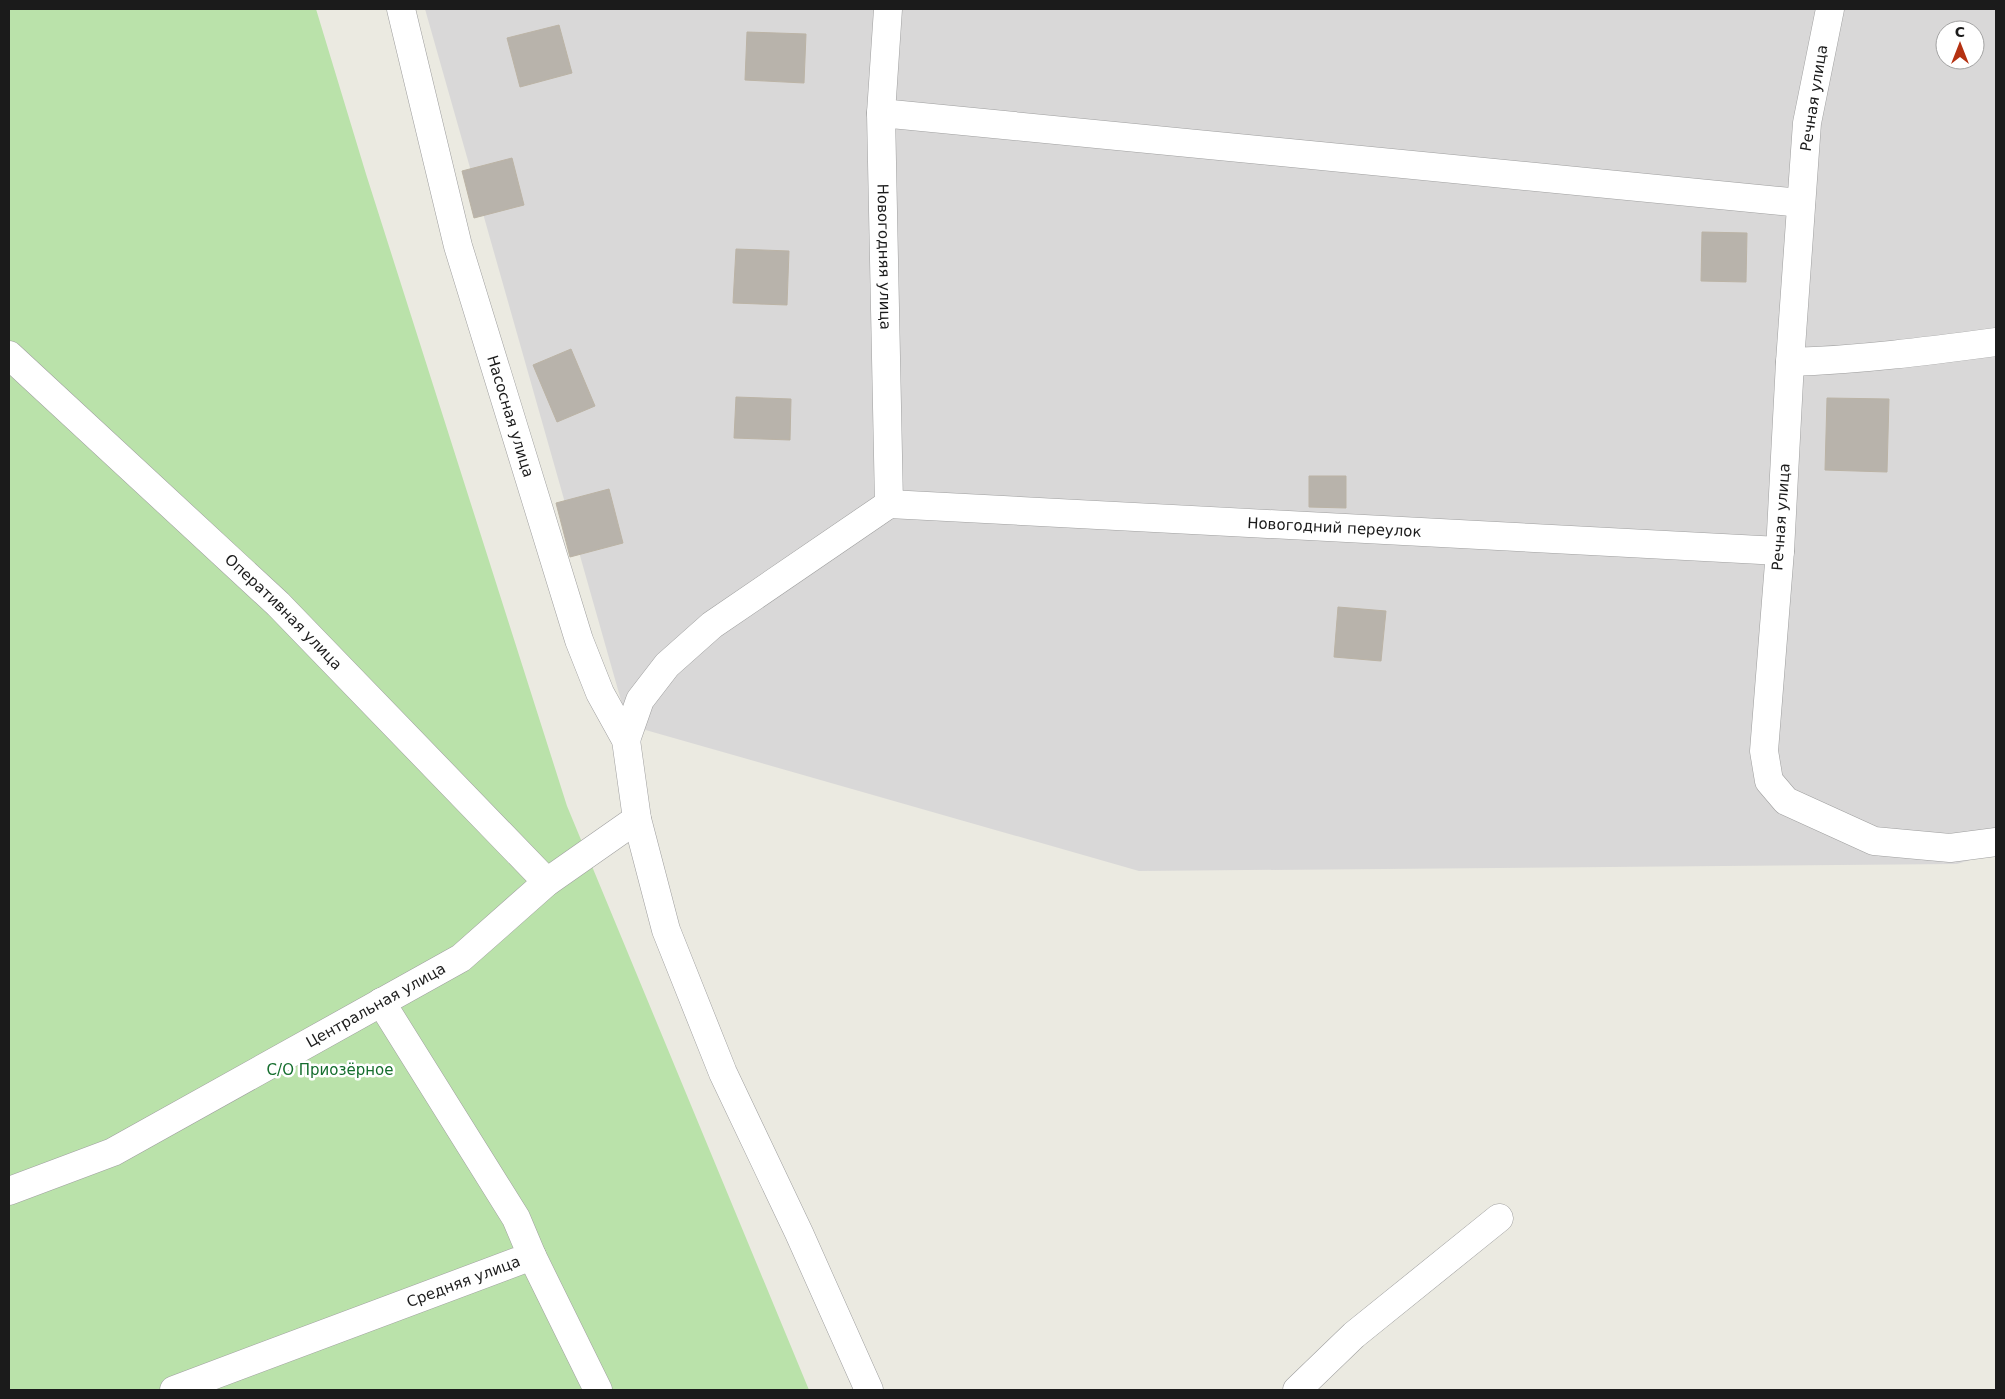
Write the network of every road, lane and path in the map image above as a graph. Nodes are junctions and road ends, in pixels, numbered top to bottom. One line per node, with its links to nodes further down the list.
1 (401, 9): 11 (street, Насосная улица)
2 (888, 9): 4 (street, Новогодняя улица)
3 (1830, 9): 5 (street, Речная улица)
4 (881, 113): 5 (street); 9 (street, Новогодняя улица)
5 (1802, 202): 8 (street, Речная улица)
6 (1996, 342): 8 (street)
7 (9, 355): 14 (street, Оперативная улица)
8 (1790, 362): 10 (street, Речная улица)
9 (889, 504): 10 (street, Новогодний переулок); 11 (street)
10 (1780, 551): 13 (street, Речная улица)
11 (626, 740): 12 (street, Насосная улица)
12 (637, 819): 14 (street, Центральная улица); 21 (street, Насосная улица)
13 (1996, 842)
14 (546, 882): 15 (street, Центральная улица)
15 (381, 1002): 16 (street, Центральная улица); 18 (street, Средняя улица)
16 (9, 1191)
17 (1499, 1218): 22 (street)
18 (532, 1256): 19 (street, Средняя улица); 20 (street)
19 (174, 1390)
20 (598, 1390)
21 (869, 1390)
22 (1297, 1390)

